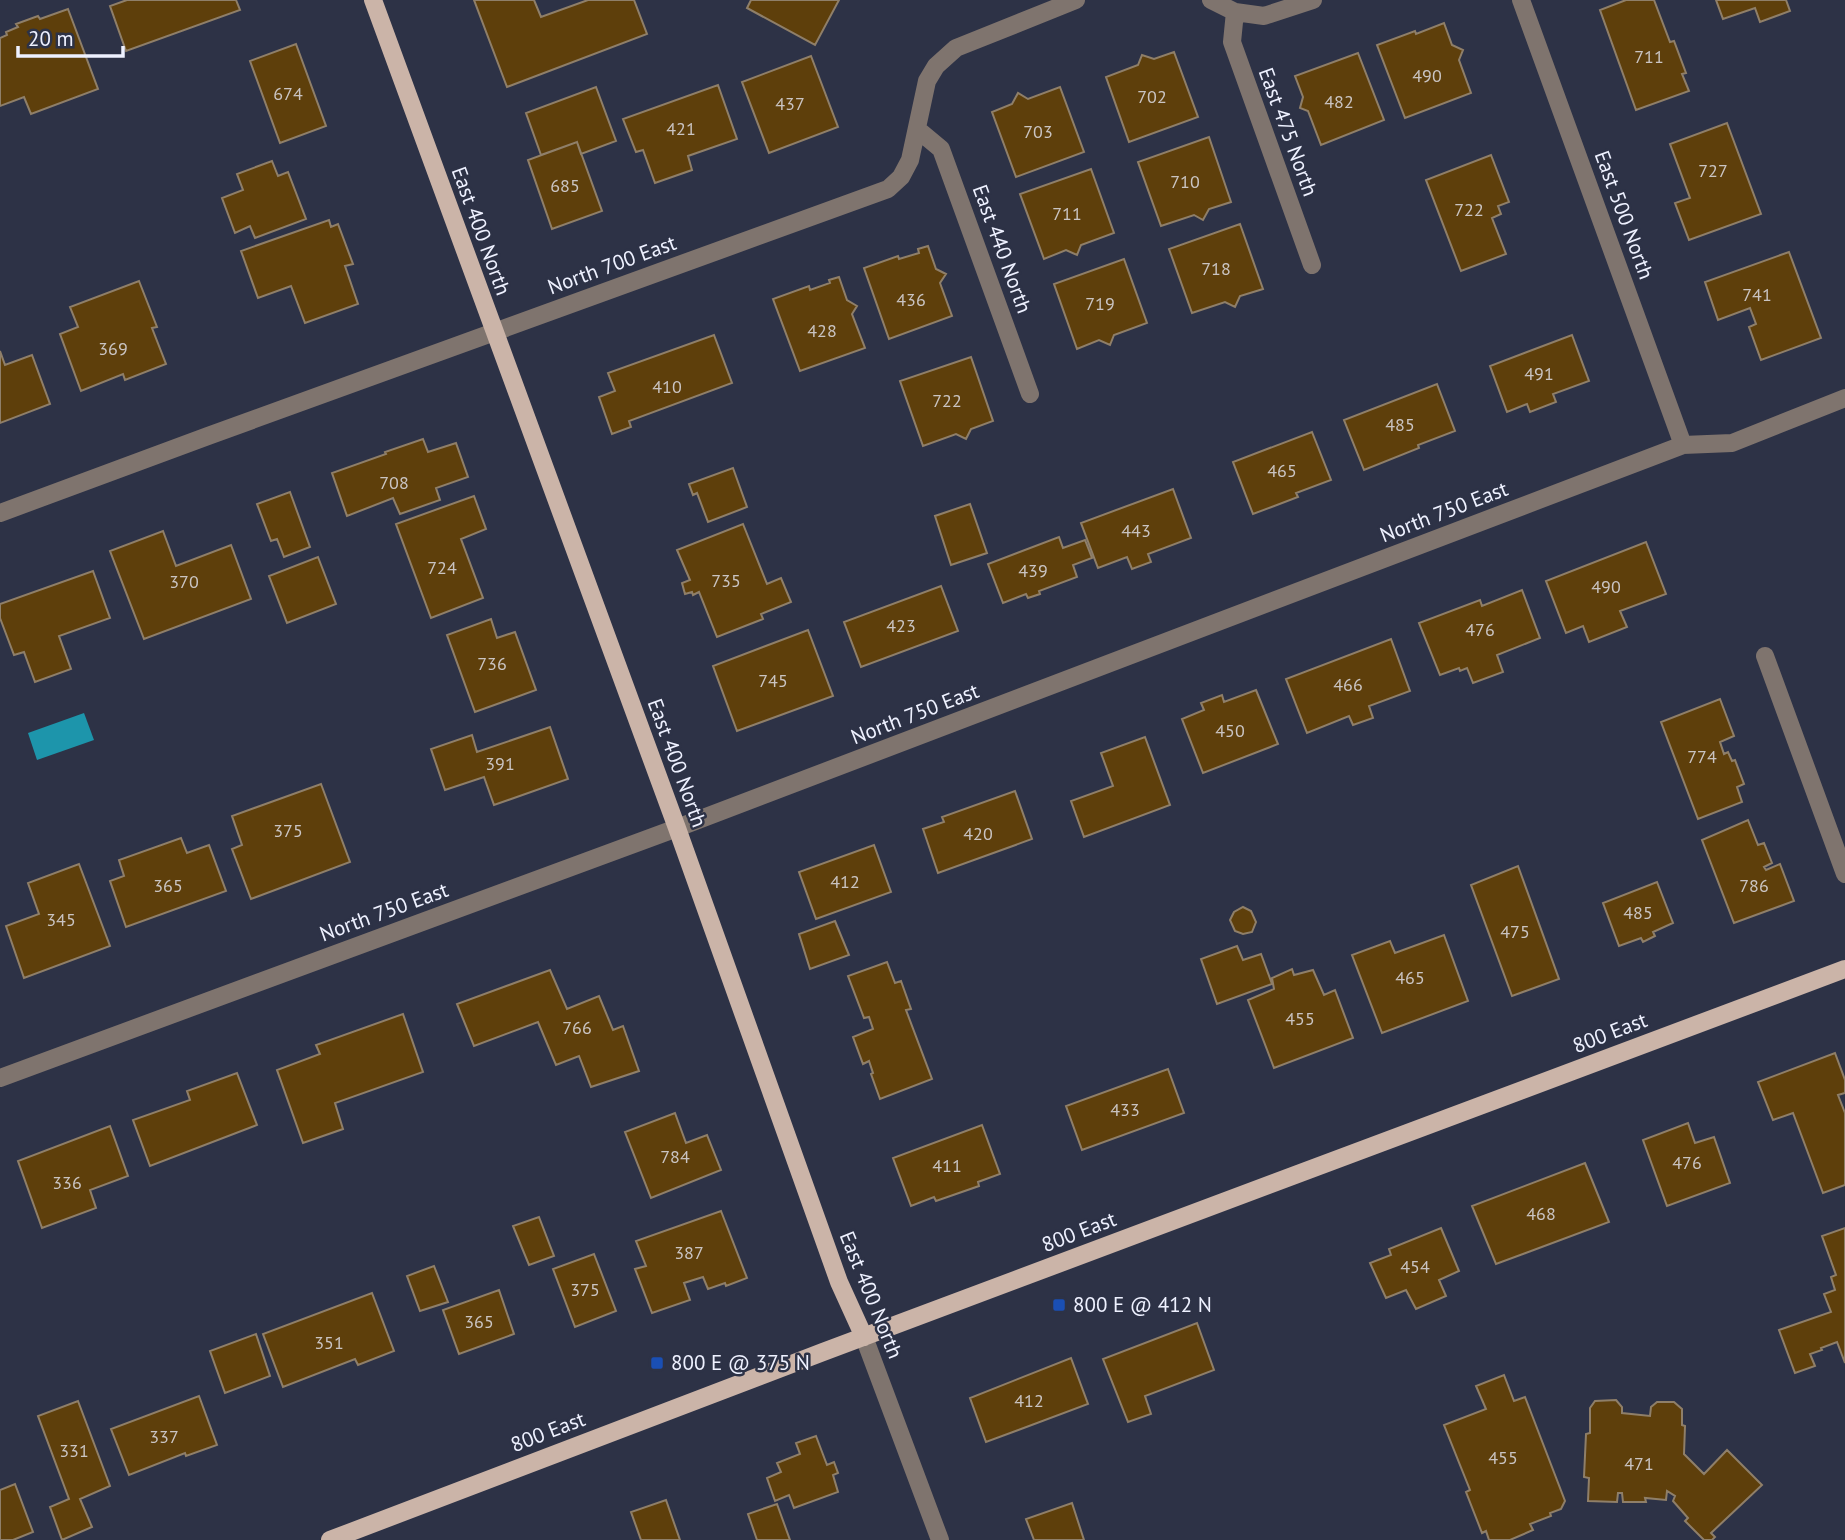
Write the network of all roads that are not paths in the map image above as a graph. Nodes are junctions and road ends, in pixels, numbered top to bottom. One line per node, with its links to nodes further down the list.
1 (373, 0): 9 (main road, East 400 North)
2 (1076, 0): 7 (street, North 700 East)
3 (1211, 0): 6 (street)
4 (1313, 0): 6 (street)
5 (1521, 0): 12 (street, East 500 North)
6 (1235, 12): 8 (street, East 475 North)
7 (917, 129): 9 (street, North 700 East); 10 (street, East 440 North)
8 (1312, 265)
9 (494, 332): 13 (street, North 700 East); 15 (main road, East 400 North)
10 (1030, 394)
11 (1845, 398): 12 (street, North 750 East)
12 (1683, 445): 15 (street, North 750 East)
13 (0, 513)
14 (1765, 656): 16 (street)
15 (677, 828): 18 (street, North 750 East); 19 (main road, East 400 North)
16 (1845, 874)
17 (1845, 969): 19 (main road, 800 East)
18 (0, 1078)
19 (864, 1337): 20 (main road, 800 East); 21 (street, East 400 North)
20 (330, 1540)
21 (940, 1540)

